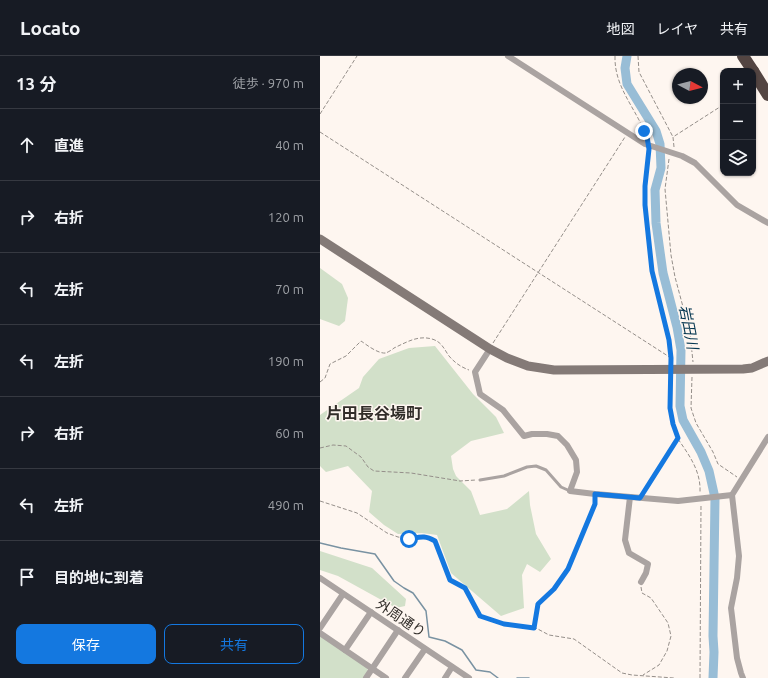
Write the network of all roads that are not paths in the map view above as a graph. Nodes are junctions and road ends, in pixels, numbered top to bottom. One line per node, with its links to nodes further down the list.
1 (508, 56): 6 (street)
2 (743, 56): 3 (highway)
3 (751, 68)
4 (756, 76): 5 (highway)
5 (768, 95)
6 (768, 223)
7 (320, 239): 8 (street)
8 (490, 349): 9 (street); 12 (street)
9 (768, 361)
10 (768, 437): 14 (street)
11 (480, 480): 12 (lane)
12 (570, 491): 13 (street)
13 (595, 494): 15 (street); 16 (lane)
14 (732, 495): 15 (street); 33 (street)
15 (630, 497): 18 (street)
16 (568, 569)
17 (320, 578): 19 (street, 外周通り)
18 (641, 582)
19 (343, 594): 20 (street, 外周通り); 21 (street)
20 (371, 612): 22 (street, 外周通り); 25 (street)
21 (320, 628)
22 (398, 630): 24 (street, 外周通り); 27 (street)
23 (320, 634): 25 (street)
24 (425, 649): 26 (street, 外周通り); 30 (street)
25 (345, 650): 27 (street)
26 (452, 667): 31 (street); 32 (street, 外周通り)
27 (372, 668): 28 (street); 29 (street)
28 (366, 678)
29 (386, 678)
30 (405, 678)
31 (445, 678)
32 (469, 678)
33 (743, 678)

